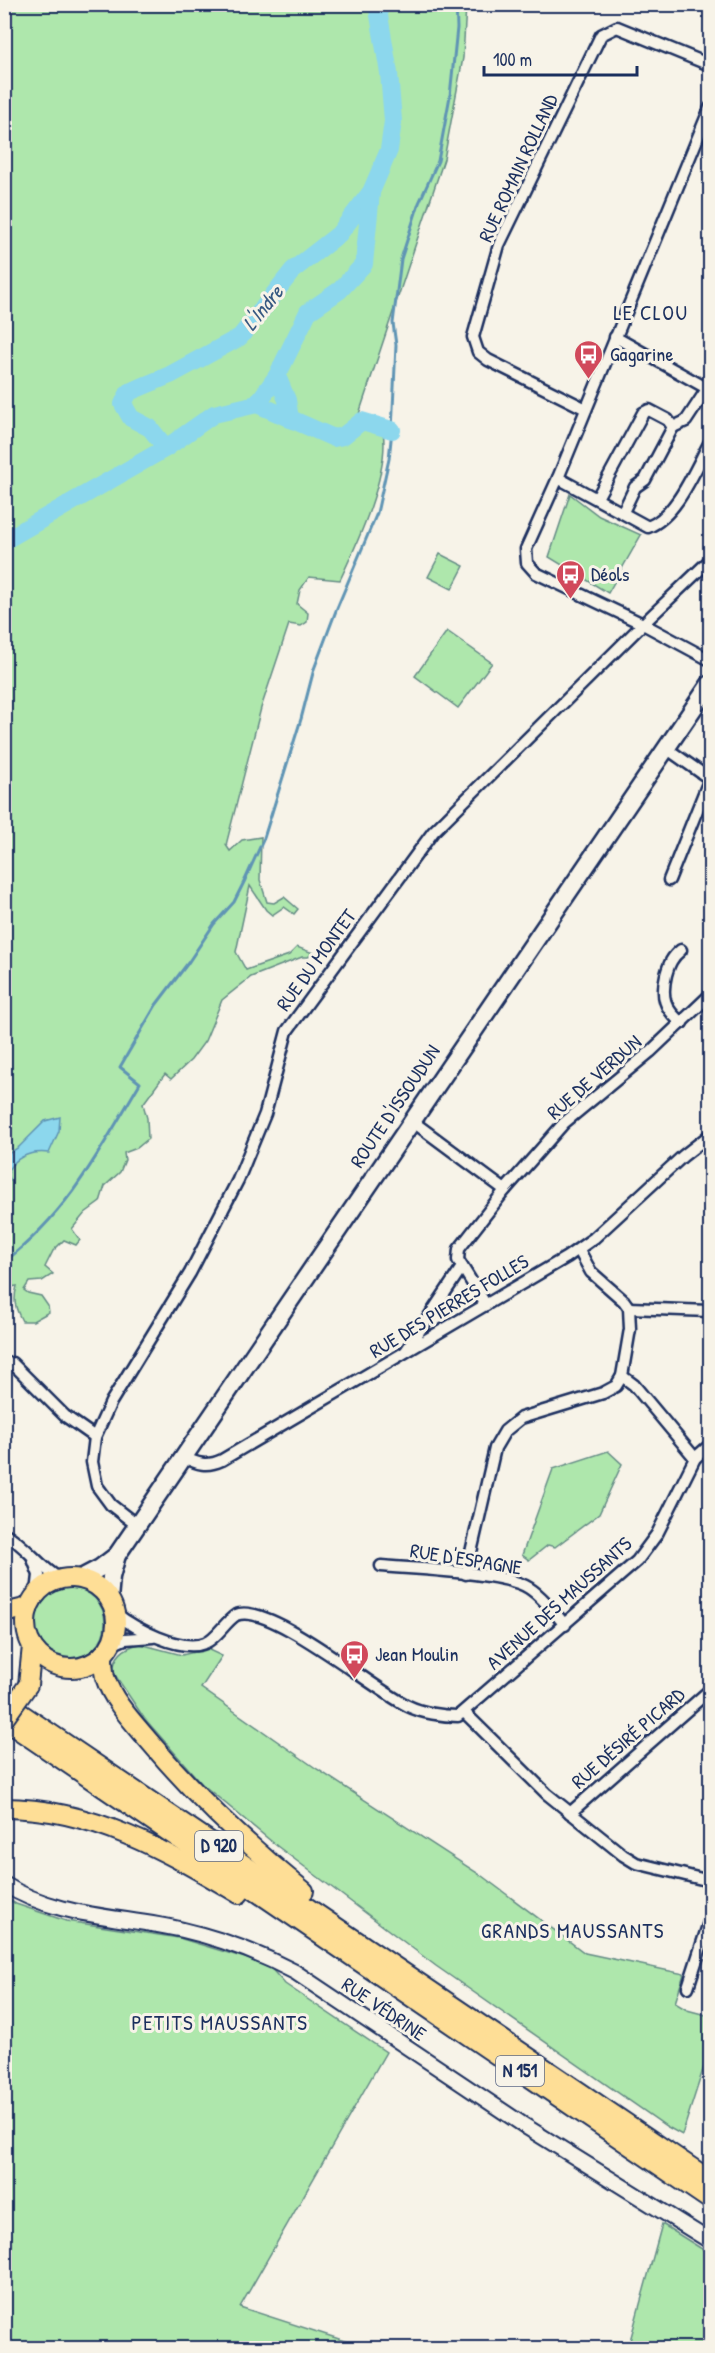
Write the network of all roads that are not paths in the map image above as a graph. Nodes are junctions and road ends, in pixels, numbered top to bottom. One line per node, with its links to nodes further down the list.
1 (711, 65): 5 (street, RUE ROMAIN ROLLAND)
2 (711, 108): 3 (street)
3 (615, 337): 4 (street); 5 (street)
4 (709, 389): 6 (street)
5 (586, 409): 8 (street)
6 (673, 427): 9 (street); 10 (street)
7 (711, 442): 10 (street)
8 (558, 478): 9 (street); 12 (street)
9 (597, 498): 10 (street)
10 (623, 512)
11 (711, 560): 12 (street, RUE DU MONTET)
12 (643, 624): 13 (street); 32 (street, RUE DU MONTET)
13 (711, 660)
14 (711, 684): 15 (main road, ROUTE D'ISSOUDUN)
15 (666, 748): 16 (street); 21 (main road, ROUTE D'ISSOUDUN)
16 (710, 779): 17 (street)
17 (669, 880)
18 (681, 950): 20 (street)
19 (711, 995): 20 (street, RUE DE VERDUN)
20 (682, 1023): 23 (street, RUE DE VERDUN)
21 (412, 1121): 23 (street); 34 (main road, ROUTE D'ISSOUDUN)
22 (711, 1135): 24 (street, RUE DES PIERRES FOLLES)
23 (505, 1190): 25 (street, RUE DE VERDUN)
24 (579, 1250): 26 (street, RUE DES PIERRES FOLLES); 27 (street)
25 (462, 1267): 26 (street); 29 (street, RUE DE VERDUN)
26 (486, 1305): 29 (street, RUE DES PIERRES FOLLES)
27 (629, 1308): 28 (street); 31 (street)
28 (709, 1311)
29 (404, 1354): 34 (street, RUE DES PIERRES FOLLES)
30 (12, 1363): 32 (street)
31 (622, 1376): 35 (street); 41 (street)
32 (95, 1437): 36 (street, RUE DU MONTET)
33 (711, 1446): 35 (street, AVENUE DES MAUSSANTS)
34 (184, 1457): 36 (main road, ROUTE D'ISSOUDUN)
35 (695, 1458): 47 (street, AVENUE DES MAUSSANTS)
36 (138, 1526): 38 (main road, ROUTE D'ISSOUDUN)
37 (4, 1533): 39 (street)
38 (121, 1551): 42 (main road, ROUTE D'ISSOUDUN); 45 (main road, ROUTE D'ISSOUDUN)
39 (30, 1554): 43 (street); 44 (street)
40 (381, 1566): 41 (street, RUE D'ESPAGNE)
41 (466, 1574): 47 (street, RUE D'ESPAGNE)
42 (79, 1578): 43 (main road); 45 (main road)
43 (60, 1579): 44 (main road)
44 (33, 1600): 46 (main road); 49 (main road)
45 (112, 1606): 48 (street); 50 (main road)
46 (4, 1613)
47 (565, 1625): 55 (street, AVENUE DES MAUSSANTS)
48 (156, 1636): 50 (street); 55 (street)
49 (32, 1646): 51 (main road); 52 (main road)
50 (106, 1650): 51 (main road); 64 (main road, N 151)
51 (60, 1666): 52 (main road)
52 (28, 1685): 56 (main road, bridge)
53 (711, 1690): 58 (street, RUE DÉSIRÉ PICARD)
54 (4, 1701): 64 (main road, D 920)
55 (461, 1714): 58 (street)
56 (4, 1719): 62 (main road, D 920)
57 (4, 1808): 62 (main road, D 920)
58 (570, 1813): 59 (street)
59 (711, 1881)
60 (4, 1884): 67 (street, RUE VÉDRINE)
61 (711, 1919): 63 (street)
62 (329, 1941): 66 (main road, N 151)
63 (688, 1987)
64 (433, 1991): 65 (main road, N 151)
65 (711, 2180)
66 (711, 2200)
67 (711, 2241)

